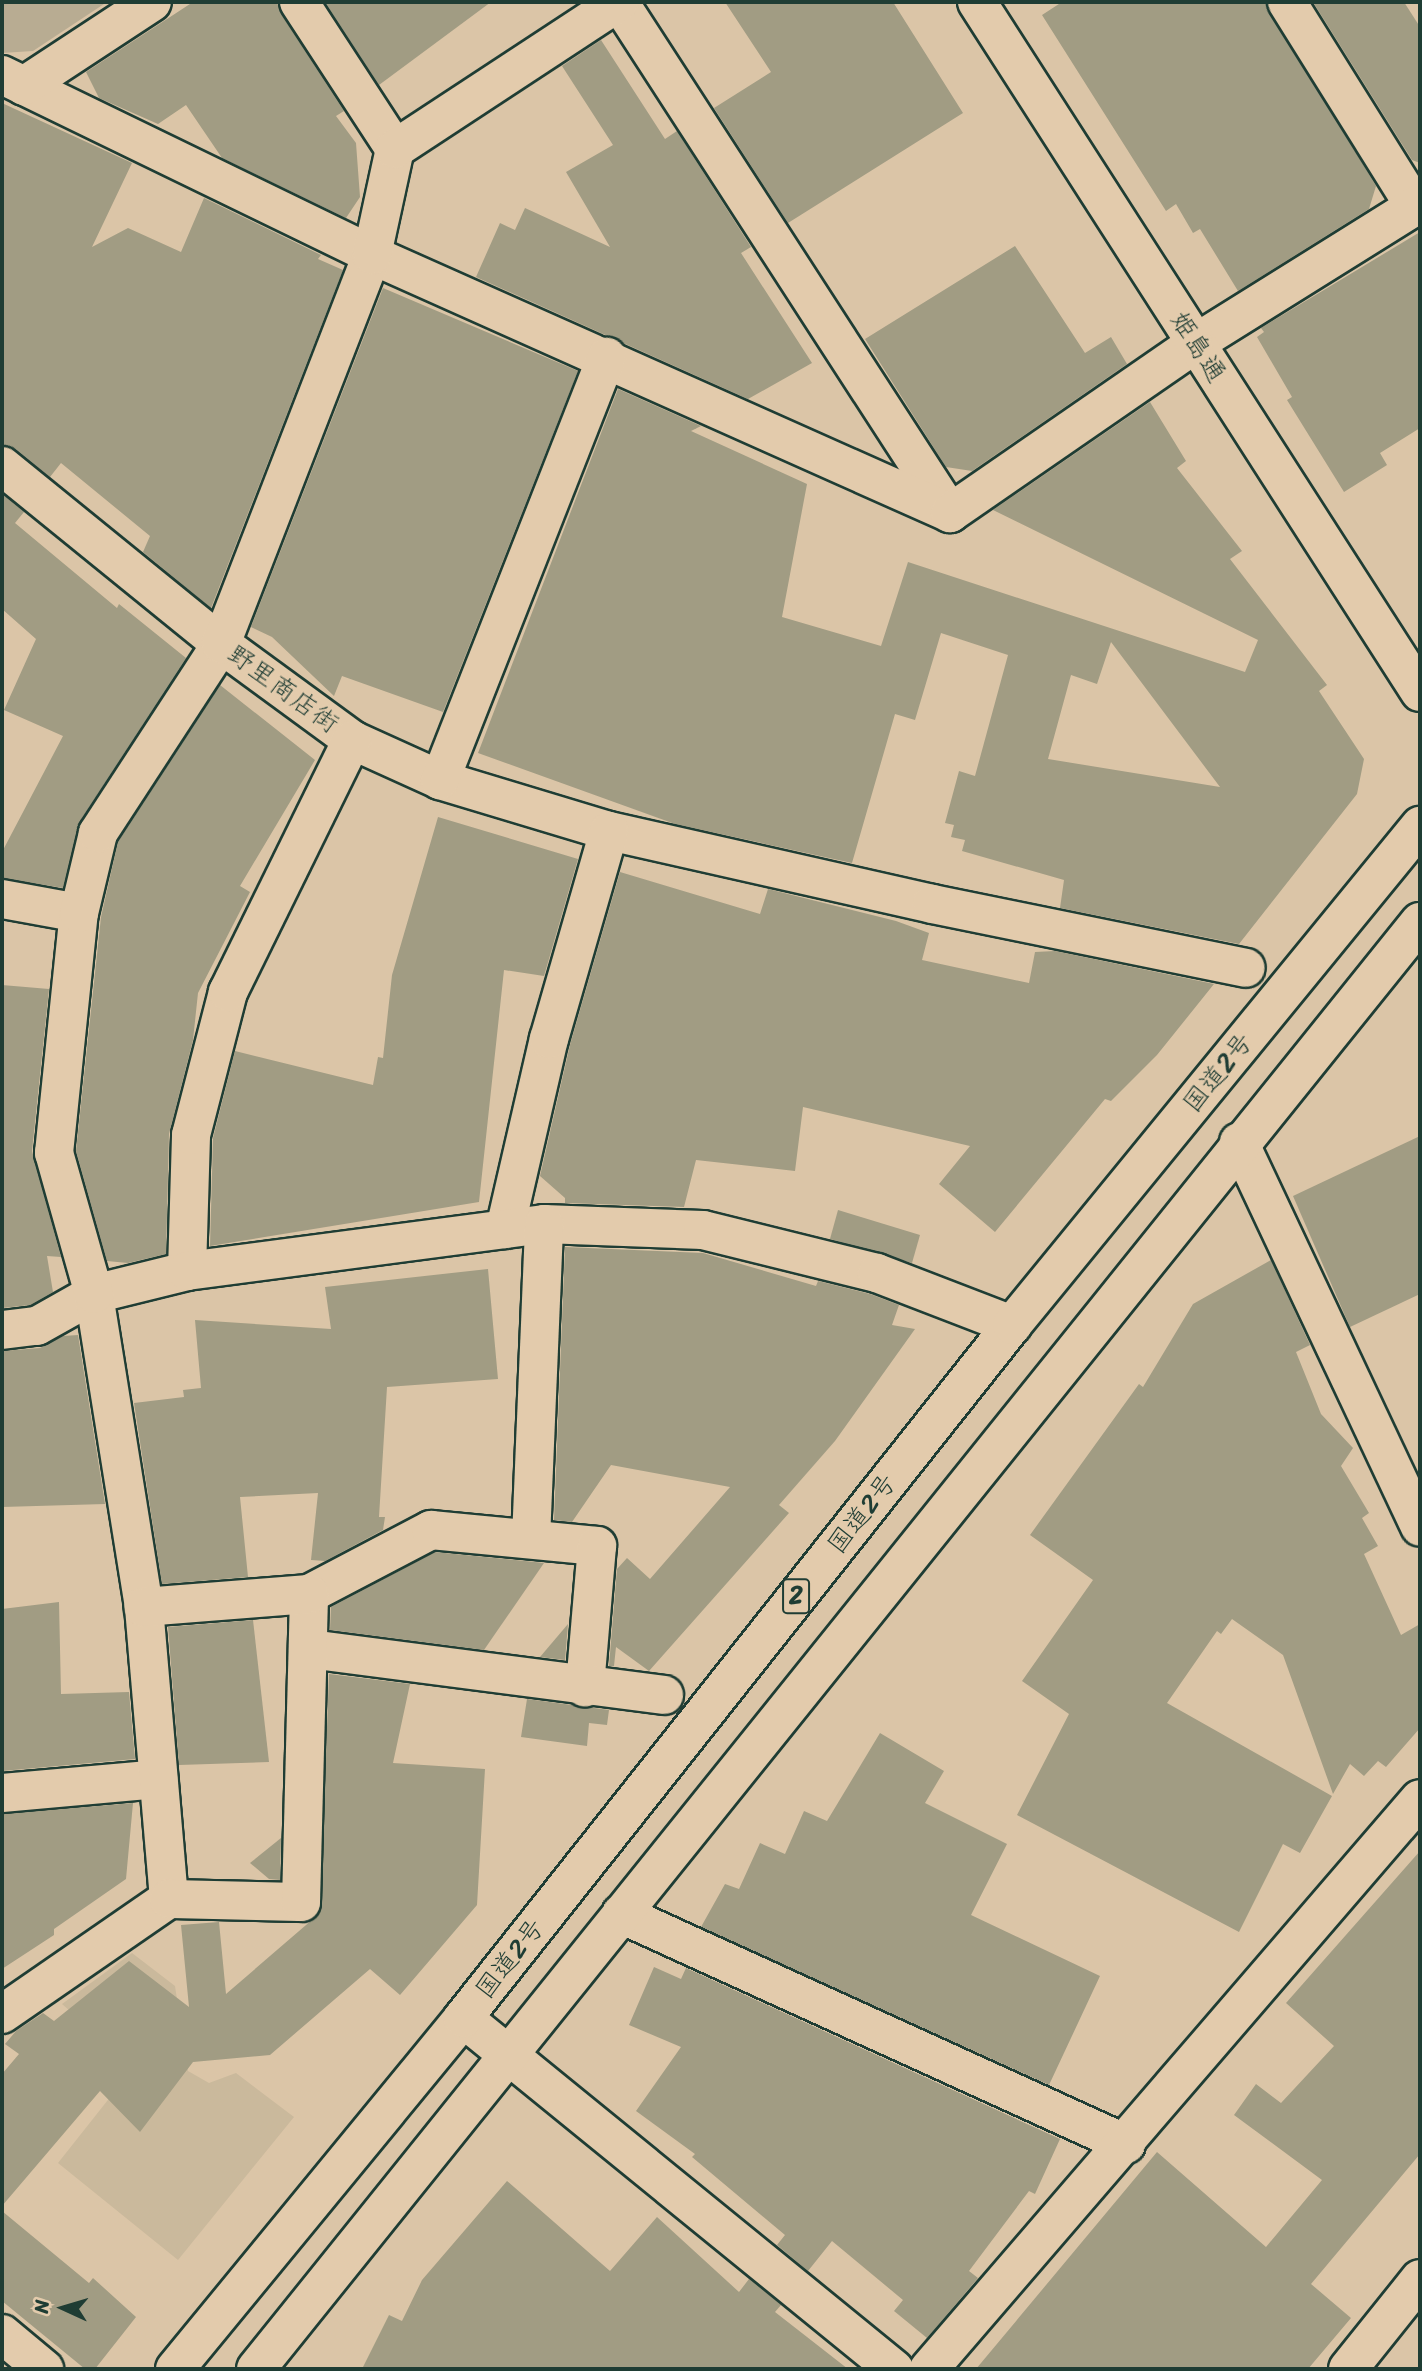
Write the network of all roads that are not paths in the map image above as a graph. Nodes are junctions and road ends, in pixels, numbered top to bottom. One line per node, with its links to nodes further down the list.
1 (152, 2): 6 (main road)
2 (299, 2): 7 (main road)
3 (619, 2): 7 (main road); 13 (main road)
4 (977, 2): 10 (main road, 姫島通)
5 (1287, 2): 8 (main road)
6 (13, 80): 9 (main road)
7 (395, 149): 9 (main road)
8 (1417, 205): 10 (main road)
9 (372, 255): 11 (main road); 14 (main road)
10 (1196, 343): 13 (main road); 15 (main road, 姫島通)
11 (607, 357): 13 (main road); 17 (main road)
12 (2, 466): 14 (main road, 野里商店街)
13 (950, 513)
14 (221, 644): 16 (main road, 野里商店街); 21 (main road)
15 (1420, 692)
16 (352, 740): 17 (main road, 野里商店街); 27 (main road)
17 (440, 780): 19 (main road, 野里商店街)
18 (1420, 826): 29 (main road, 国道2号 / 2)
19 (609, 831): 23 (main road, 野里商店街); 26 (main road)
20 (2, 899): 21 (main road)
21 (79, 913): 28 (main road)
22 (1420, 922): 24 (main road, 2)
23 (1246, 968)
24 (1239, 1142): 31 (main road); 42 (main road, 2)
25 (544, 1224): 26 (main road); 29 (main road); 32 (main road)
26 (505, 1229): 27 (main road)
27 (187, 1272): 28 (main road)
28 (94, 1294): 30 (main road); 34 (main road)
29 (1012, 1325): 44 (main road, 国道2号 / 2)
30 (2, 1330)
31 (1420, 1527)
32 (531, 1539): 33 (main road); 36 (main road)
33 (309, 1594): 34 (main road); 35 (main road)
34 (144, 1607): 38 (main road)
35 (310, 1648): 36 (main road); 41 (main road)
36 (585, 1687): 37 (main road)
37 (664, 1695)
38 (158, 1779): 39 (main road); 41 (main road)
39 (2, 1793)
40 (1420, 1799): 46 (main road)
41 (169, 1899): 43 (main road)
42 (621, 1914): 45 (main road, 2); 46 (main road)
43 (2, 2014)
44 (463, 2018): 45 (main road); 50 (main road, 国道2号 / 2)
45 (509, 2055): 51 (main road, 2); 52 (main road)
46 (1126, 2144): 53 (main road)
47 (1420, 2279): 54 (main road)
48 (2, 2334): 49 (main road)
49 (44, 2369)
50 (175, 2369)
51 (256, 2369)
52 (894, 2369)
53 (929, 2369)
54 (1348, 2369)

